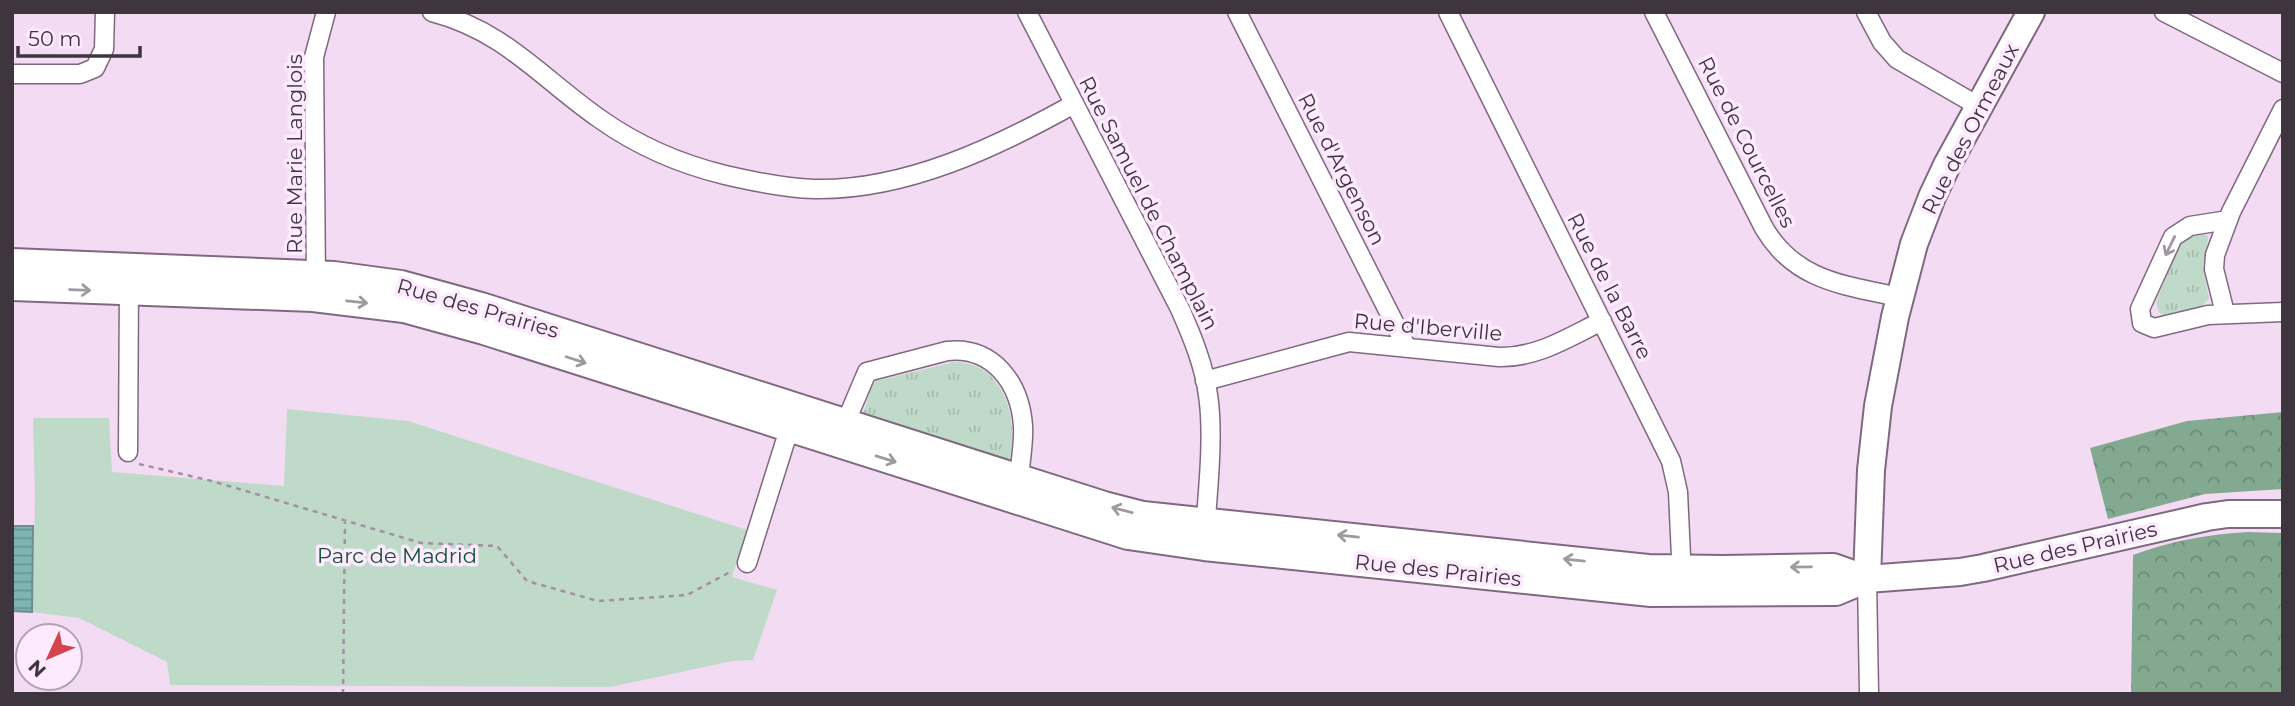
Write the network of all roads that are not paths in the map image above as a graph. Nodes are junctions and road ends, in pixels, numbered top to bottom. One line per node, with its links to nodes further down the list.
1 (105, 12): 12 (street)
2 (327, 12): 19 (street, Rue Marie Langlois)
3 (432, 12): 13 (street)
4 (1027, 12): 13 (street, Rue Samuel de Champlain)
5 (1237, 12): 25 (street, Rue d'Argenson)
6 (1448, 12): 24 (street, Rue de la Barre)
7 (1654, 12): 21 (street, Rue de Courcelles)
8 (1866, 12): 14 (street)
9 (2031, 12): 14 (street, Rue des Ormeaux)
10 (2164, 12): 11 (street)
11 (2283, 73)
12 (12, 74)
13 (1074, 104): 26 (street, Rue Samuel de Champlain)
14 (1980, 107): 21 (street, Rue des Ormeaux)
15 (2283, 109): 16 (street)
16 (2228, 220): 23 (street); 23 (street, one-way to 23)
17 (12, 262): 18 (street, Rue des Prairies)
18 (129, 279): 19 (street, Rue des Prairies); 20 (street, Rue des Prairies, one-way to 18); 29 (street)
19 (315, 286): 27 (street, Rue des Prairies)
20 (12, 287)
21 (1899, 297): 34 (street, Rue des Ormeaux)
22 (2283, 312): 23 (street)
23 (2225, 313)
24 (1602, 321): 25 (street, Rue d'Iberville); 35 (street, Rue de la Barre)
25 (1406, 346): 26 (street, Rue d'Iberville)
26 (1205, 382): 32 (street, Rue Samuel de Champlain)
27 (796, 419): 28 (street, Rue des Prairies); 33 (street)
28 (843, 434): 30 (street, Rue des Prairies); 30 (street)
29 (130, 457)
30 (1017, 488): 32 (street, Rue des Prairies)
31 (2283, 514): 34 (street, Rue des Prairies)
32 (1205, 534): 35 (street, Rue des Prairies)
33 (747, 563)
34 (1867, 579): 35 (street, Rue des Prairies); 36 (street)
35 (1682, 581)
36 (1869, 694)

